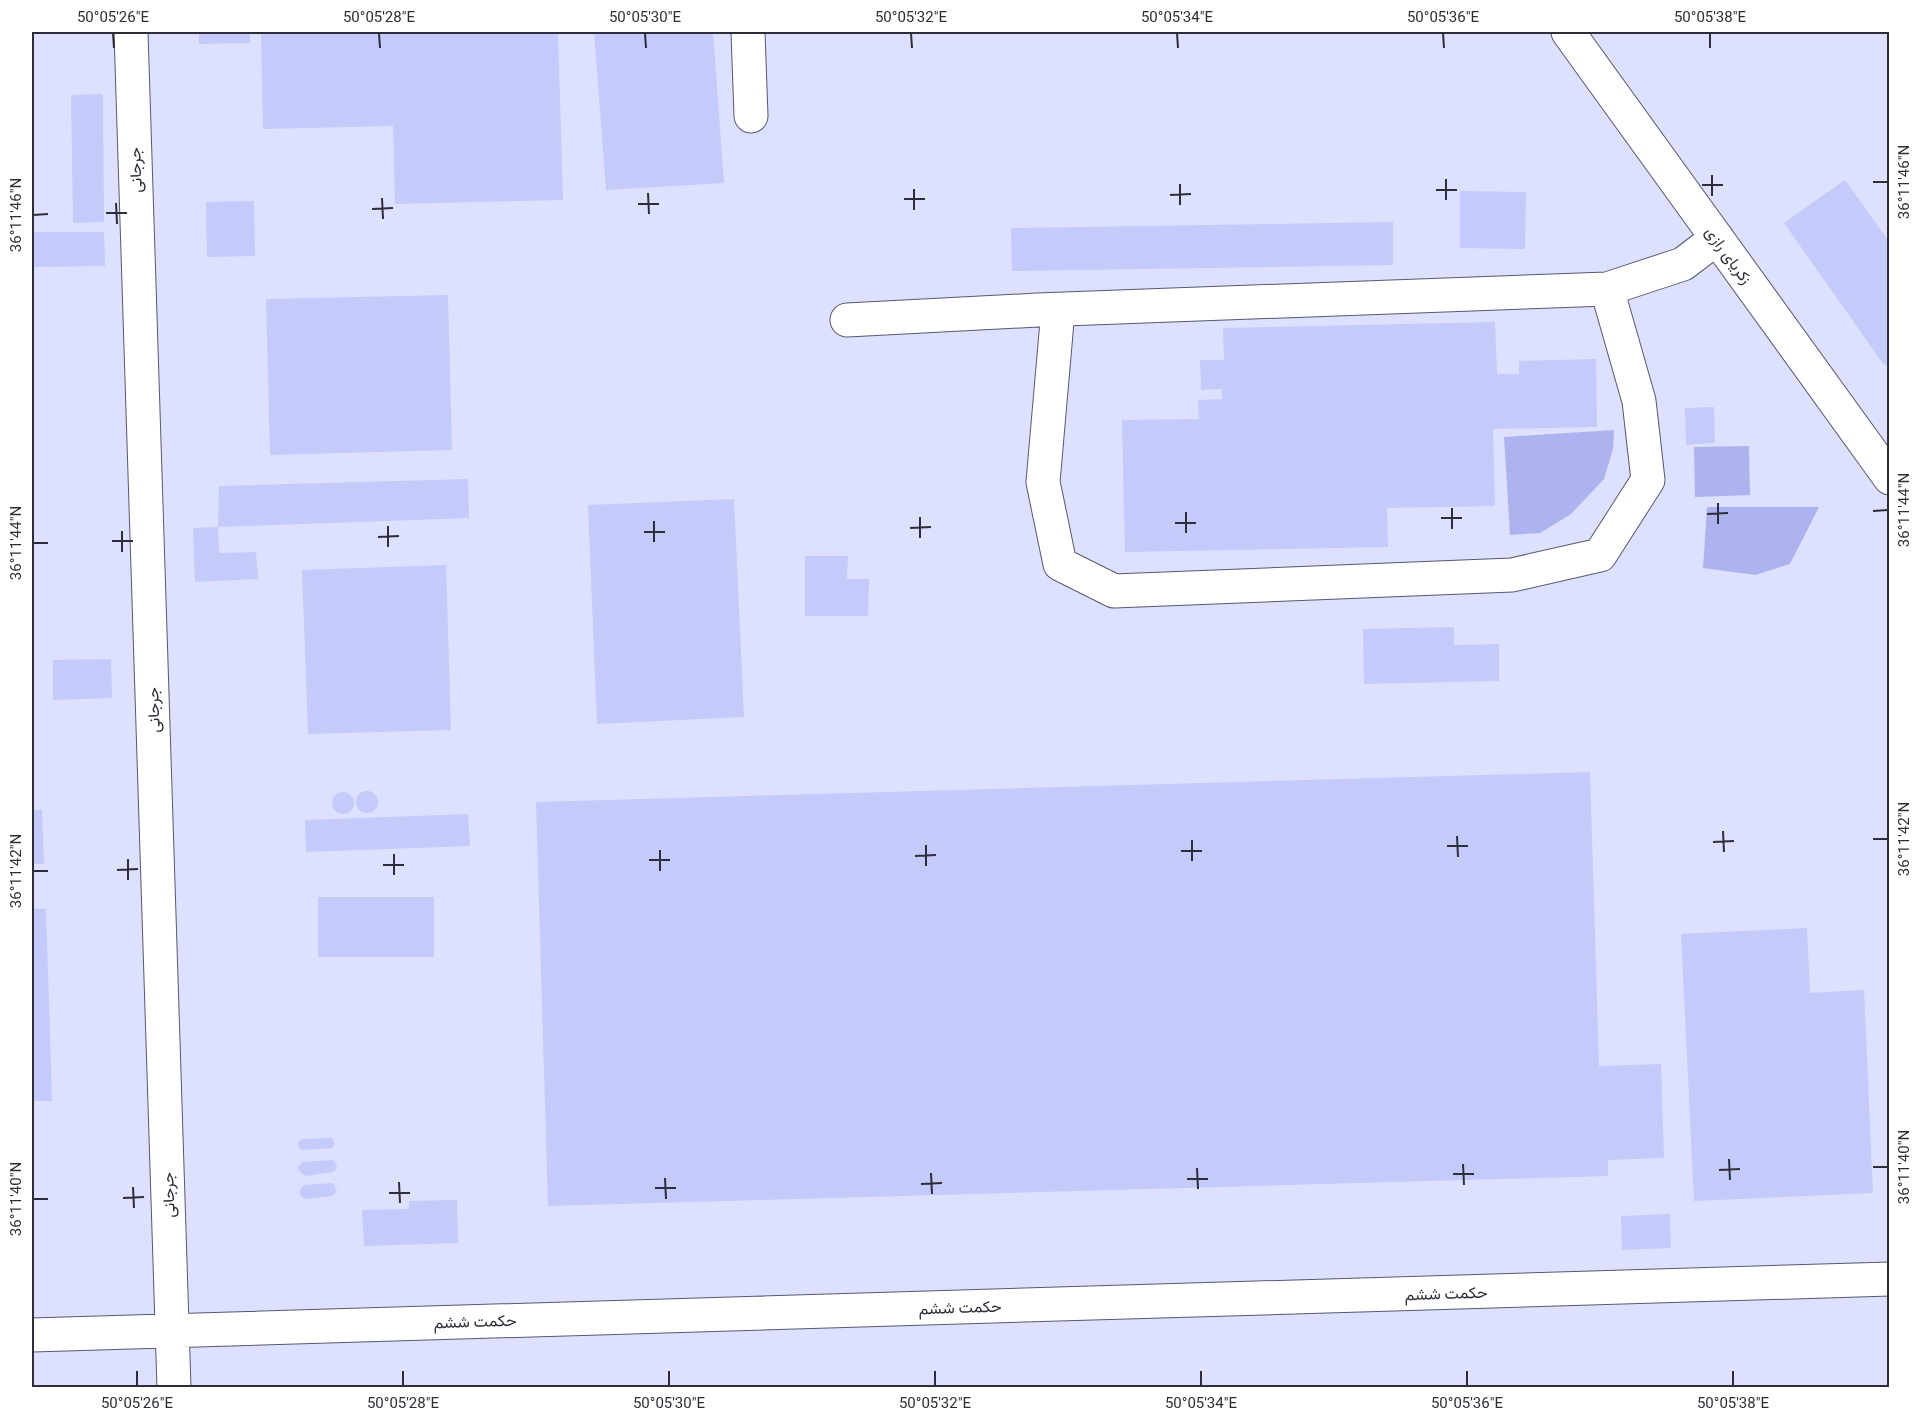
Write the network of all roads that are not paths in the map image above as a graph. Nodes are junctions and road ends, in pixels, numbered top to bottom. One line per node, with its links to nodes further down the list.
1 (131, 32): 11 (street, جرجانی)
2 (748, 32): 4 (street)
3 (1568, 32): 5 (street, زکریای رازی)
4 (751, 116)
5 (1717, 238): 6 (street); 9 (street, زکریای رازی)
6 (1607, 289): 7 (street); 7 (street)
7 (1058, 310): 8 (street)
8 (847, 320)
9 (1890, 478)
10 (1890, 1280): 11 (street, حکمت ششم)
11 (172, 1330): 12 (street, حکمت ششم); 13 (street, جرجانی)
12 (32, 1335)
13 (174, 1388)

